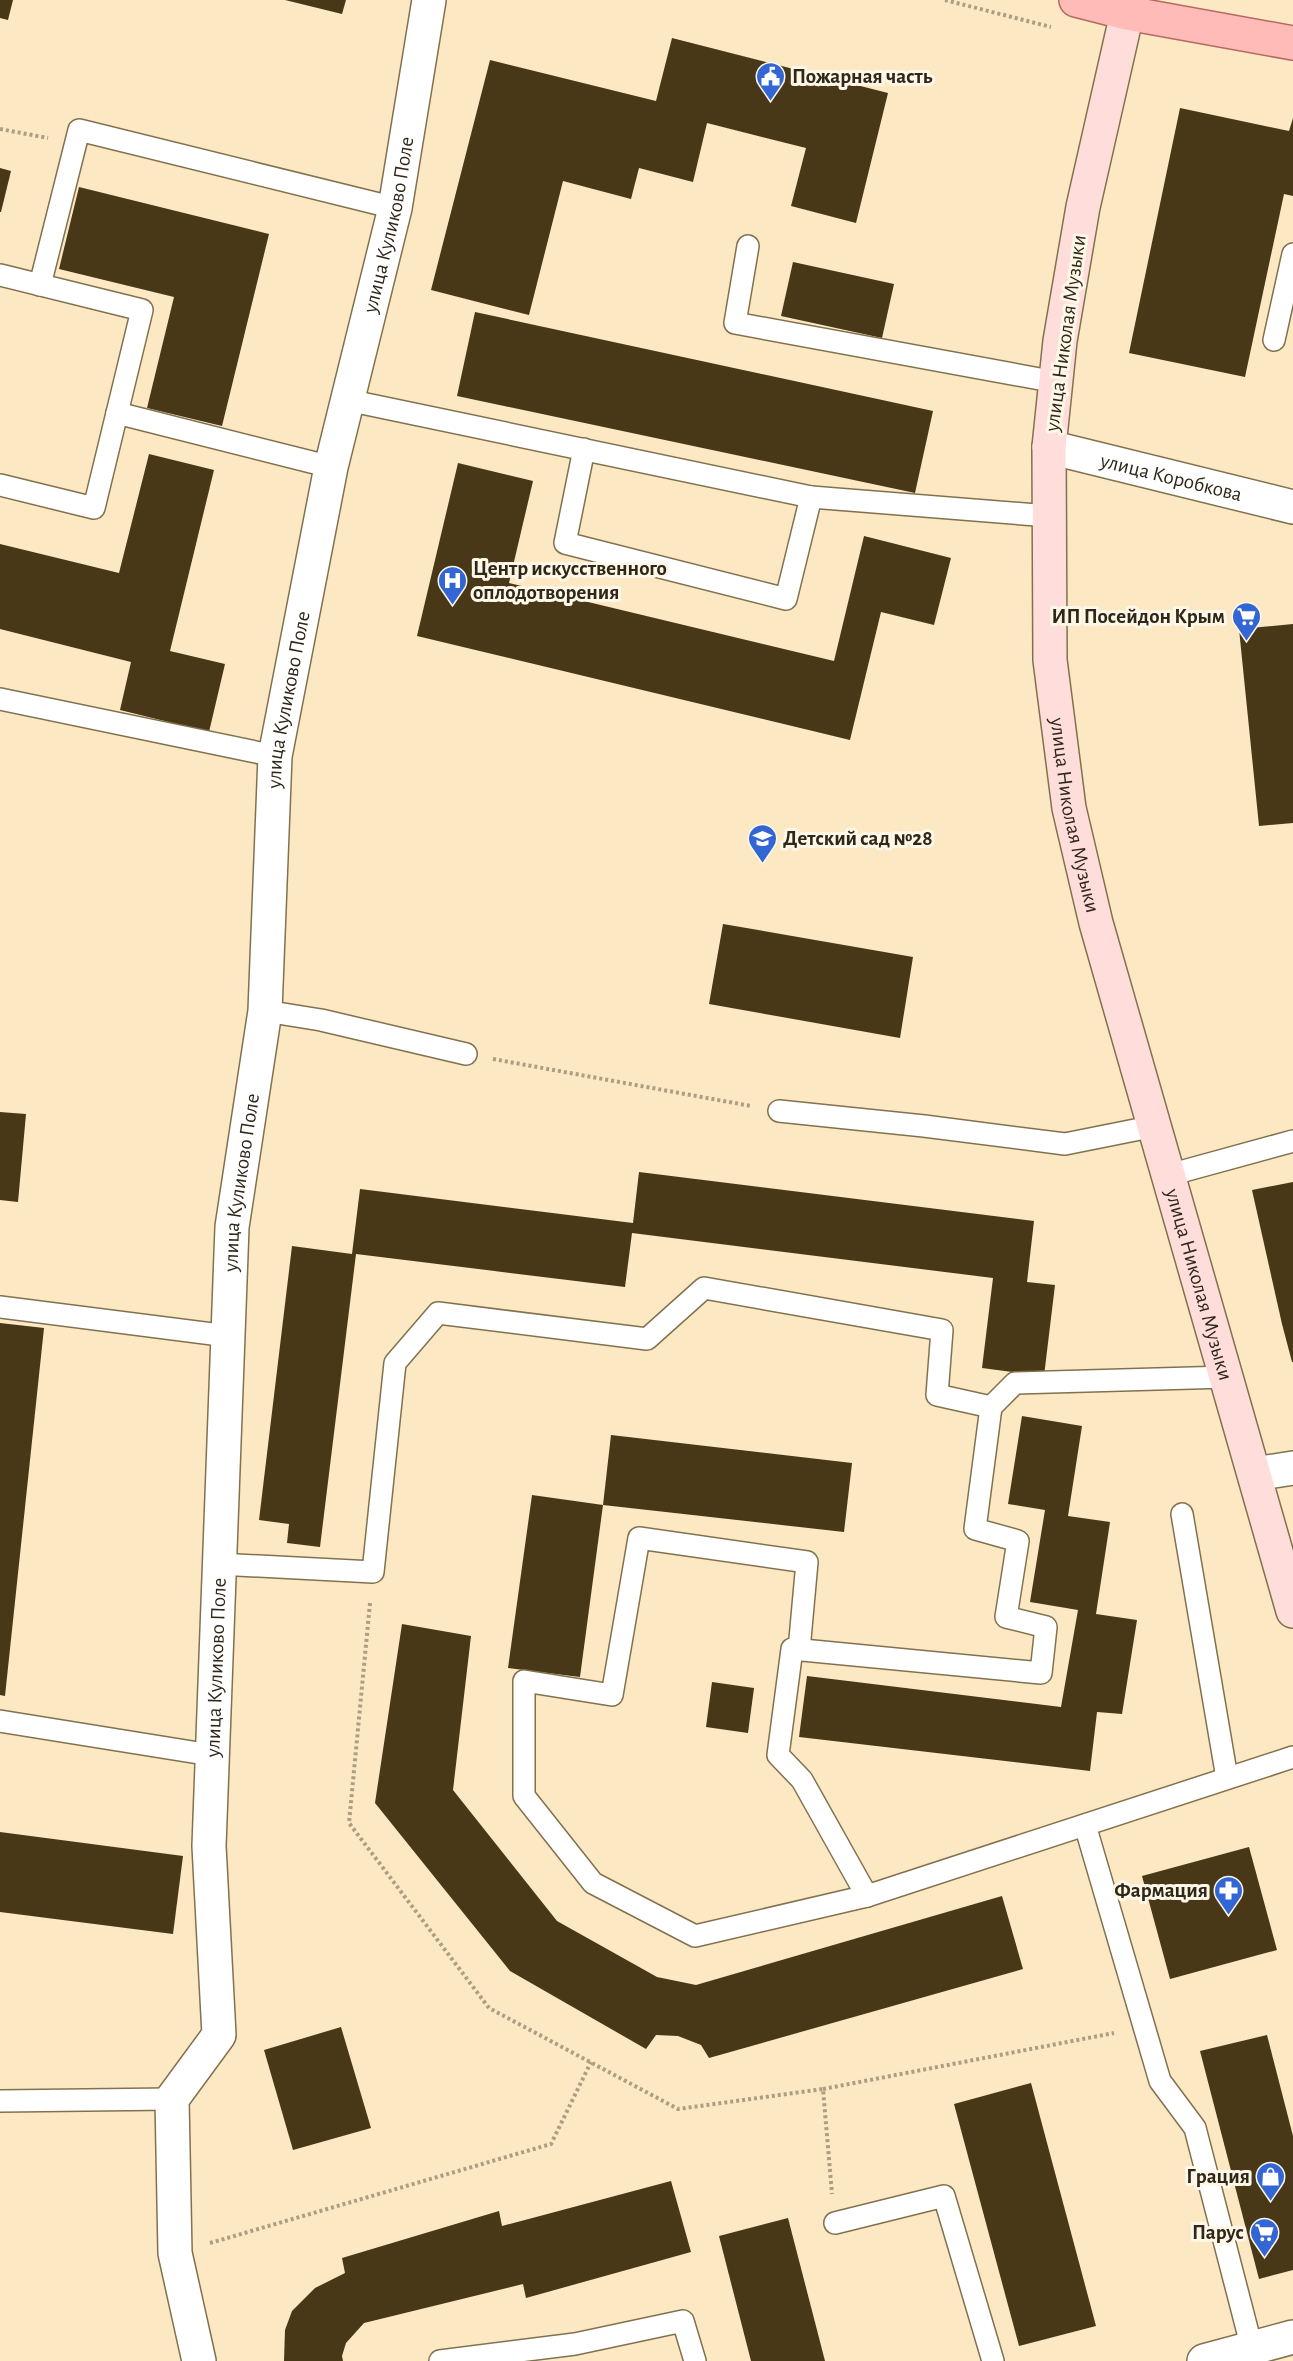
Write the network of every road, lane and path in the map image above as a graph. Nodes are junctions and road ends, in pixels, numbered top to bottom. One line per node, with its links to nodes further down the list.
1 (429, 0): 9 (street, улица Куликово Поле)
2 (945, 0): 5 (path)
3 (1076, 0): 4 (main road)
4 (1129, 7): 6 (main road); 15 (main road, улица Николая Музыки)
5 (1059, 28)
6 (1293, 43)
7 (0, 129): 8 (path)
8 (75, 142): 9 (lane); 13 (lane)
9 (395, 208): 16 (street, улица Куликово Поле)
10 (748, 246): 15 (lane)
11 (1293, 254): 14 (lane)
12 (0, 275): 13 (lane)
13 (40, 285): 17 (lane)
14 (1274, 340)
15 (1056, 382): 18 (main road, улица Николая Музыки)
16 (347, 400): 19 (lane); 20 (street, улица Куликово Поле)
17 (117, 413): 20 (lane); 21 (lane)
18 (1049, 447): 23 (street, улица Коробкова); 24 (main road, улица Николая Музыки)
19 (584, 450): 22 (lane); 22 (lane)
20 (331, 467): 26 (street, улица Куликово Поле)
21 (0, 484)
22 (811, 497): 24 (lane)
23 (1293, 507)
24 (1049, 516): 30 (main road, улица Николая Музыки)
25 (0, 699): 26 (lane)
26 (275, 756): 27 (street, улица Куликово Поле)
27 (265, 1011): 28 (lane); 34 (street, улица Куликово Поле)
28 (466, 1054): 29 (path)
29 (779, 1111): 30 (lane)
30 (1155, 1126): 32 (main road, улица Николая Музыки)
31 (1293, 1141): 32 (lane)
32 (1169, 1175): 35 (main road, улица Николая Музыки)
33 (0, 1307): 34 (lane)
34 (228, 1336): 40 (street, улица Куликово Поле)
35 (1227, 1377): 36 (lane); 38 (main road, улица Николая Музыки)
36 (991, 1407): 41 (lane); 43 (lane)
37 (1293, 1467): 38 (street)
38 (1255, 1474): 42 (main road, улица Николая Музыки)
39 (1182, 1514): 47 (lane)
40 (218, 1564): 41 (lane); 45 (street, улица Куликово Поле)
41 (373, 1572): 51 (path)
42 (1293, 1611)
43 (799, 1650): 49 (lane); 49 (lane)
44 (0, 1721): 45 (lane)
45 (211, 1755): 53 (street, улица Куликово Поле)
46 (1293, 1756): 47 (lane)
47 (1227, 1778): 48 (lane)
48 (1085, 1825): 49 (lane); 50 (lane)
49 (867, 1896)
50 (1144, 2027): 52 (path); 59 (lane)
51 (591, 2062): 52 (path); 56 (path)
52 (823, 2089): 55 (path)
53 (172, 2099): 54 (lane); 56 (street)
54 (0, 2101)
55 (835, 2223): 63 (lane)
56 (175, 2253): 60 (street)
57 (1293, 2337): 59 (street)
58 (578, 2352): 61 (lane); 62 (lane)
59 (1254, 2354): 64 (street)
60 (199, 2361)
61 (440, 2361)
62 (695, 2361)
63 (993, 2361)
64 (1204, 2361)

